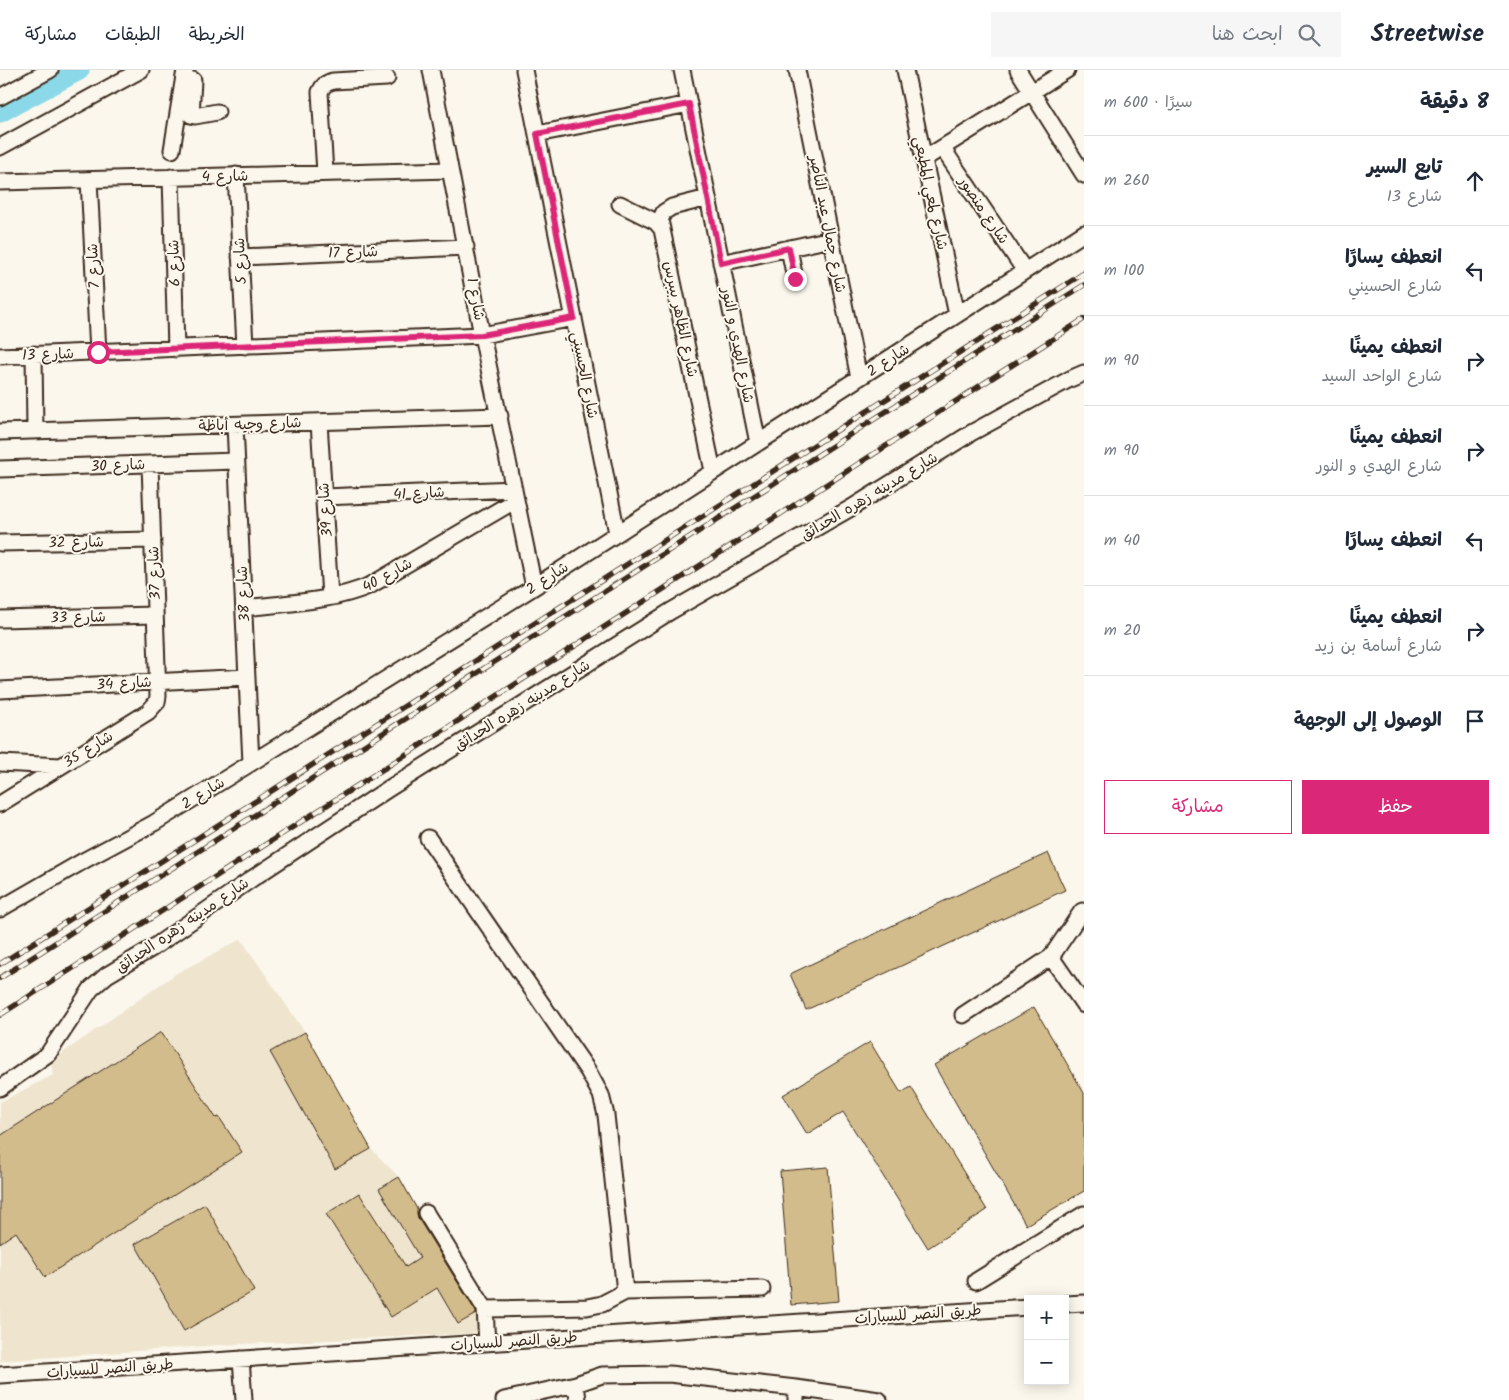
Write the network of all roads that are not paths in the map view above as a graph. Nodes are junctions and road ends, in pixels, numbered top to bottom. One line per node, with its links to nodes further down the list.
1 (50, 70): 10 (street)
2 (141, 70): 19 (street)
3 (431, 70): 23 (street, شارع 1)
4 (524, 70): 18 (street, شارع الحسيني)
5 (682, 70): 15 (street, شارع الهدي و النور)
6 (797, 70): 34 (street, شارع جمال عبد الناصر)
7 (905, 70): 22 (street, شارع لمعي المطيعي)
8 (1018, 70): 13 (street)
9 (1067, 70): 13 (street)
10 (34, 74): 14 (street)
11 (189, 75): 16 (street)
12 (387, 78): 24 (street)
13 (1031, 92): 20 (street); 25 (street)
14 (0, 97)
15 (689, 104): 18 (street); 30 (street, شارع الهدي و النور)
16 (185, 107): 17 (street); 21 (street)
17 (217, 112)
18 (537, 134): 42 (street, شارع الحسيني)
19 (0, 147)
20 (943, 148): 22 (street); 39 (street, شارع منصور)
21 (172, 150)
22 (924, 159): 41 (street, شارع لمعي المطيعي)
23 (450, 170): 24 (street, شارع 4); 35 (street, شارع 1)
24 (325, 173): 26 (street, شارع 4)
25 (1084, 175)
26 (236, 176): 27 (street, شارع 4); 37 (street, شارع 5)
27 (171, 177): 28 (street, شارع 4); 45 (street, شارع 6)
28 (89, 180): 29 (street, شارع 4); 46 (street, شارع 7)
29 (0, 182)
30 (708, 198): 32 (street); 38 (street, شارع الهدي و النور)
31 (620, 204): 32 (street)
32 (662, 229): 60 (street, شارع الظاهر بيبرس)
33 (1084, 233): 39 (street, شارع 2)
34 (831, 239): 36 (street); 50 (street, شارع جمال عبد الناصر)
35 (466, 247): 37 (street, شارع 17); 43 (street, شارع 1)
36 (789, 248): 38 (street); 40 (street)
37 (240, 257): 44 (street, شارع 5)
38 (721, 263): 56 (street, شارع الهدي و النور)
39 (1026, 271): 41 (street, شارع 2)
40 (795, 279)
41 (956, 315): 50 (street, شارع 2)
42 (574, 318): 43 (street, شارع 13); 63 (street, شارع الحسيني)
43 (482, 335): 44 (street, شارع 13); 51 (street, شارع 1)
44 (245, 346): 45 (street, شارع 13)
45 (176, 349): 46 (street, شارع 13)
46 (98, 352): 47 (street, شارع 13)
47 (34, 354): 48 (street, شارع 13); 54 (street)
48 (0, 356)
49 (1084, 373): 84 (street, شارع مدينه زهره الحدائق)
50 (859, 378): 56 (street, شارع 2)
51 (500, 416): 52 (street, شارع وجيه أباظة); 61 (street, شارع 1)
52 (319, 422): 53 (street, شارع وجيه أباظة); 62 (street, شارع 39)
53 (235, 425): 54 (street, شارع وجيه أباظة); 57 (street, شارع 38)
54 (35, 431): 55 (street, شارع وجيه أباظة)
55 (0, 432)
56 (758, 443): 60 (street, شارع 2)
57 (236, 461): 58 (street, شارع 30); 68 (street, شارع 38)
58 (150, 464): 59 (street, شارع 30); 64 (street, شارع 37)
59 (0, 469)
60 (713, 471): 63 (street, شارع 2)
61 (515, 494): 62 (street, شارع 41); 66 (street, شارع 1); 67 (street, شارع 40)
62 (324, 498): 67 (street, شارع 39)
63 (617, 533): 66 (street, شارع 2)
64 (153, 540): 65 (street, شارع 32); 69 (street, شارع 37)
65 (0, 543)
66 (534, 587): 75 (street, شارع 2)
67 (330, 598): 68 (street, شارع 40)
68 (244, 608): 71 (street, شارع 38)
69 (155, 615): 70 (street, شارع 33); 72 (street, شارع 37)
70 (0, 618)
71 (247, 676): 72 (street, شارع 34); 75 (street, شارع 38)
72 (157, 681): 73 (street, شارع 34); 76 (street, شارع 35)
73 (0, 690)
74 (0, 763): 76 (street)
75 (251, 764): 79 (street, شارع 2)
76 (61, 766): 77 (street, شارع 35)
77 (0, 804)
78 (428, 838): 89 (street)
79 (0, 909)
80 (1083, 910): 81 (street)
81 (1051, 957): 82 (street); 83 (street)
82 (1084, 1005)
83 (963, 1015)
84 (0, 1088)
85 (426, 1213): 93 (street)
86 (1084, 1214): 87 (street)
87 (976, 1281)
88 (762, 1289): 89 (street)
89 (625, 1292): 93 (street)
90 (1084, 1303): 91 (street)
91 (1069, 1304)
92 (1024, 1307): 94 (street, طريق النصر للسيارات)
93 (485, 1309): 94 (street)
94 (488, 1342): 95 (street, طريق النصر للسيارات)
95 (241, 1359): 96 (street, طريق النصر للسيارات); 99 (street)
96 (0, 1375)
97 (576, 1384): 98 (street); 100 (street); 101 (street)
98 (796, 1394): 102 (street)
99 (244, 1400)
100 (504, 1400)
101 (578, 1400)
102 (879, 1400)

